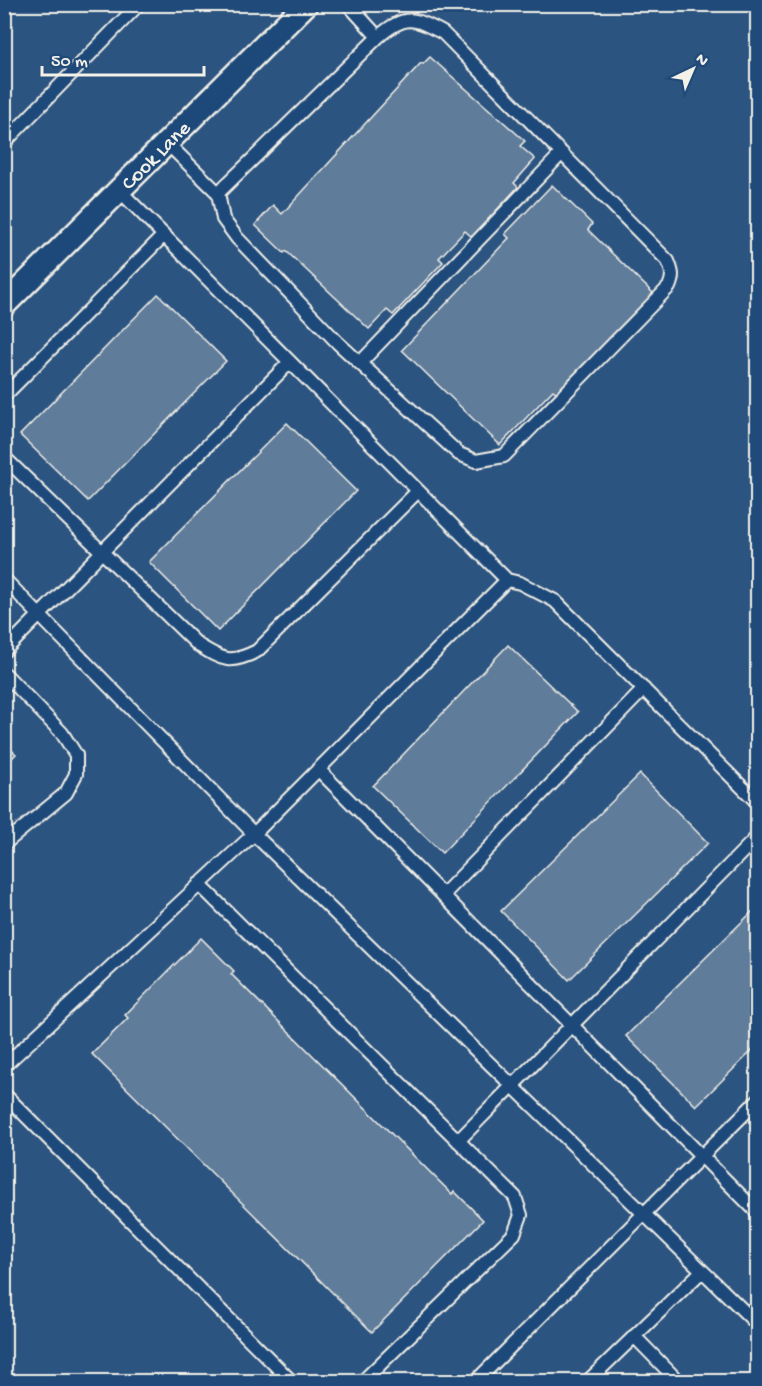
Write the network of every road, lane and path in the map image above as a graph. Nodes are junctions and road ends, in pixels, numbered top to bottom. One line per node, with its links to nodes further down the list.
1 (306, 4): 6 (street, Cook Lane)
2 (348, 4): 4 (lane)
3 (134, 5): 5 (lane)
4 (378, 37): 7 (lane); 9 (lane)
5 (4, 143)
6 (167, 143): 8 (street, Cook Lane); 9 (lane)
7 (562, 153): 13 (lane); 13 (lane)
8 (119, 190): 10 (lane); 11 (street, Cook Lane)
9 (219, 193): 13 (lane)
10 (164, 235): 12 (lane); 14 (lane)
11 (4, 305)
12 (290, 362): 16 (lane); 17 (lane)
13 (360, 363)
14 (4, 396)
15 (4, 457): 17 (lane)
16 (418, 491): 17 (lane); 19 (lane)
17 (102, 551): 20 (lane)
18 (4, 579): 20 (lane)
19 (507, 580): 23 (lane); 24 (lane)
20 (41, 614): 21 (lane); 26 (lane)
21 (4, 651)
22 (4, 674): 28 (lane)
23 (644, 689): 25 (lane); 30 (lane)
24 (318, 770): 26 (lane); 30 (lane)
25 (758, 803)
26 (254, 834): 29 (lane); 33 (lane)
27 (758, 836): 31 (lane)
28 (4, 844)
29 (199, 884): 32 (lane); 36 (lane)
30 (443, 895): 31 (lane)
31 (572, 1024): 33 (lane); 37 (lane)
32 (4, 1066)
33 (512, 1085): 36 (lane); 39 (lane)
34 (4, 1094): 43 (lane)
35 (758, 1100): 37 (lane)
36 (458, 1141): 44 (lane)
37 (701, 1157): 38 (lane); 39 (lane)
38 (758, 1213)
39 (644, 1214): 40 (lane); 45 (lane)
40 (702, 1270): 41 (lane); 42 (lane)
41 (758, 1325)
42 (634, 1336): 46 (lane); 47 (lane)
43 (292, 1382)
44 (362, 1382)
45 (475, 1382)
46 (587, 1382)
47 (680, 1382)

